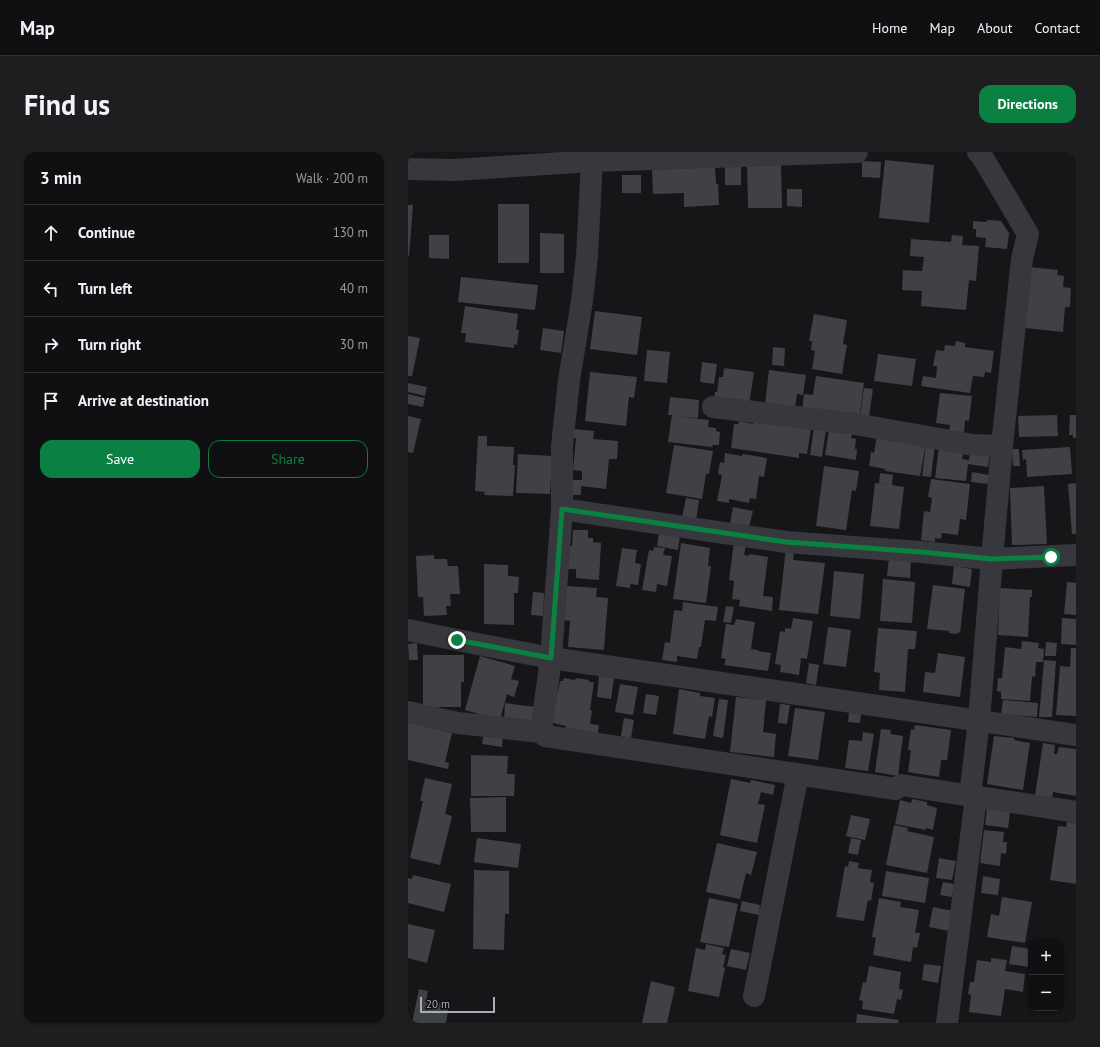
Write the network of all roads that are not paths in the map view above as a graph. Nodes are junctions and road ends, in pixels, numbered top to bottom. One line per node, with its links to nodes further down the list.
1 (857, 152): 3 (street)
2 (978, 152): 6 (street)
3 (592, 161): 4 (street); 7 (street)
4 (408, 169)
5 (713, 407): 6 (street)
6 (1002, 446): 9 (street)
7 (562, 509): 9 (street); 11 (street)
8 (1076, 555): 9 (street)
9 (992, 559): 13 (street)
10 (408, 630): 11 (street)
11 (551, 658): 13 (street); 14 (street)
12 (408, 712): 14 (street)
13 (979, 720): 15 (street); 17 (street)
14 (541, 732): 16 (street)
15 (1076, 735)
16 (798, 774): 17 (street); 19 (street)
17 (973, 796): 18 (street); 20 (street)
18 (1076, 812)
19 (754, 996)
20 (947, 1023)

